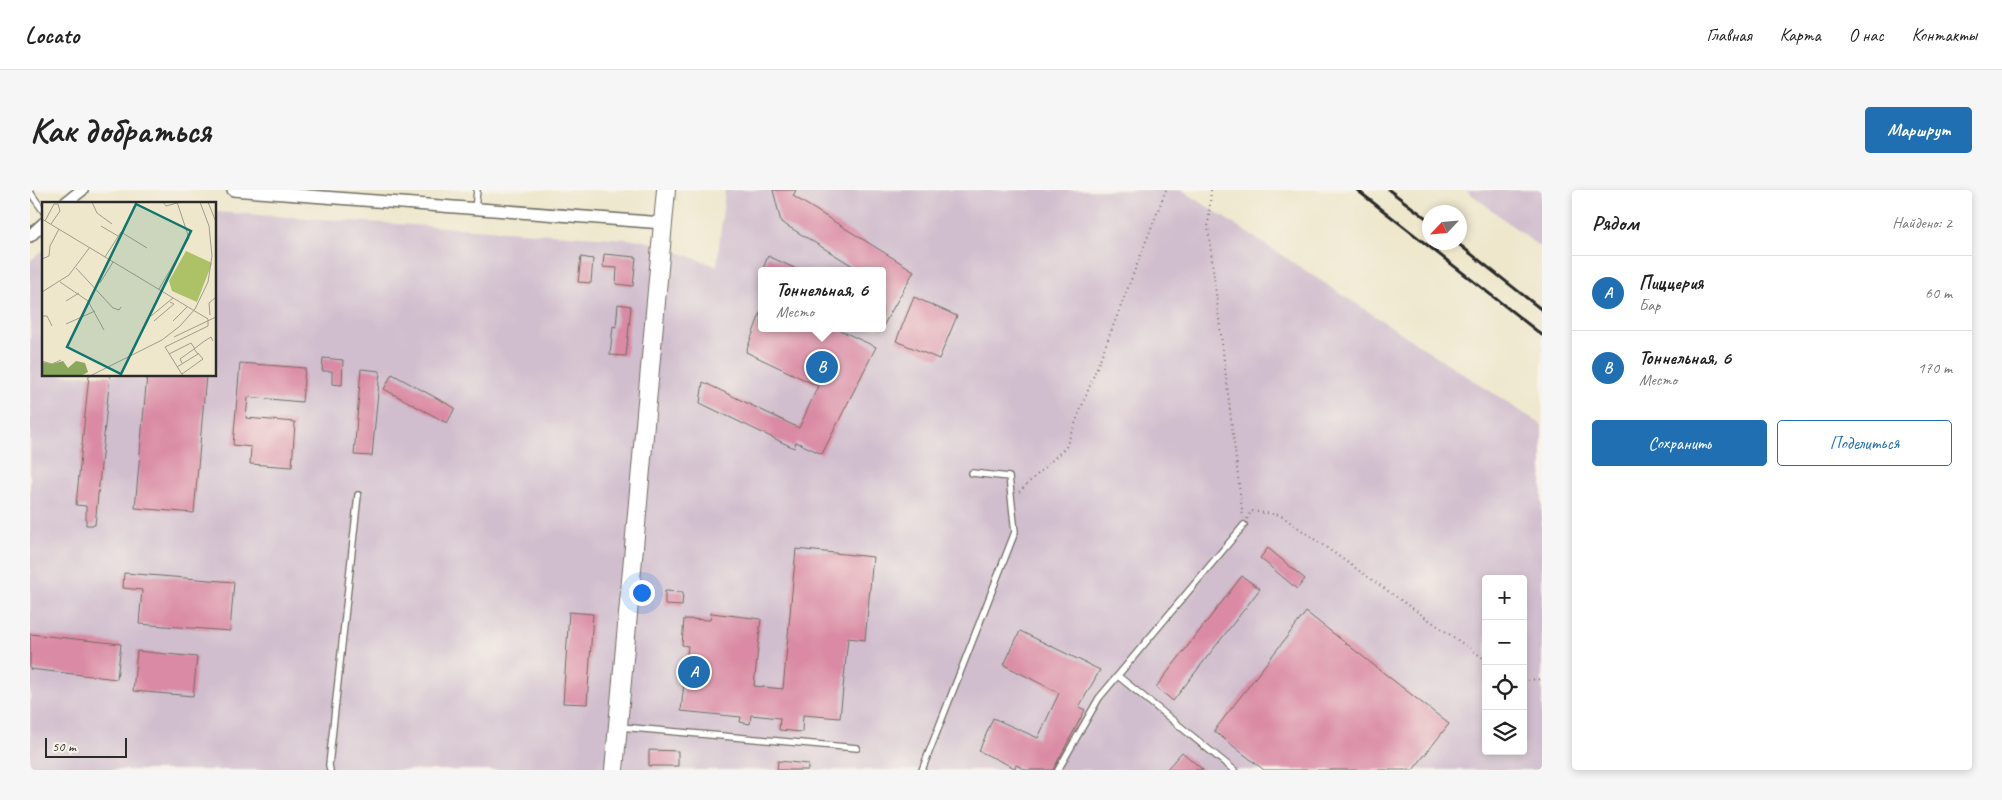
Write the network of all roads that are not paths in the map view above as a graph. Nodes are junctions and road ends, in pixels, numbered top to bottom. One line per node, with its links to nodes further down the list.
1 (82, 190): 6 (street)
2 (233, 190): 8 (street)
3 (477, 190): 8 (lane)
4 (666, 190): 9 (main road)
5 (30, 192): 7 (lane)
6 (67, 202)
7 (42, 209)
8 (475, 209): 9 (street)
9 (663, 223): 16 (main road)
10 (42, 225): 11 (street)
11 (30, 236)
12 (972, 473): 20 (lane)
13 (358, 495): 18 (lane)
14 (1244, 525): 15 (lane)
15 (1118, 676): 21 (lane); 22 (lane)
16 (619, 727): 17 (lane); 19 (main road)
17 (857, 748)
18 (330, 770)
19 (614, 770)
20 (922, 770)
21 (1058, 770)
22 (1234, 770)

